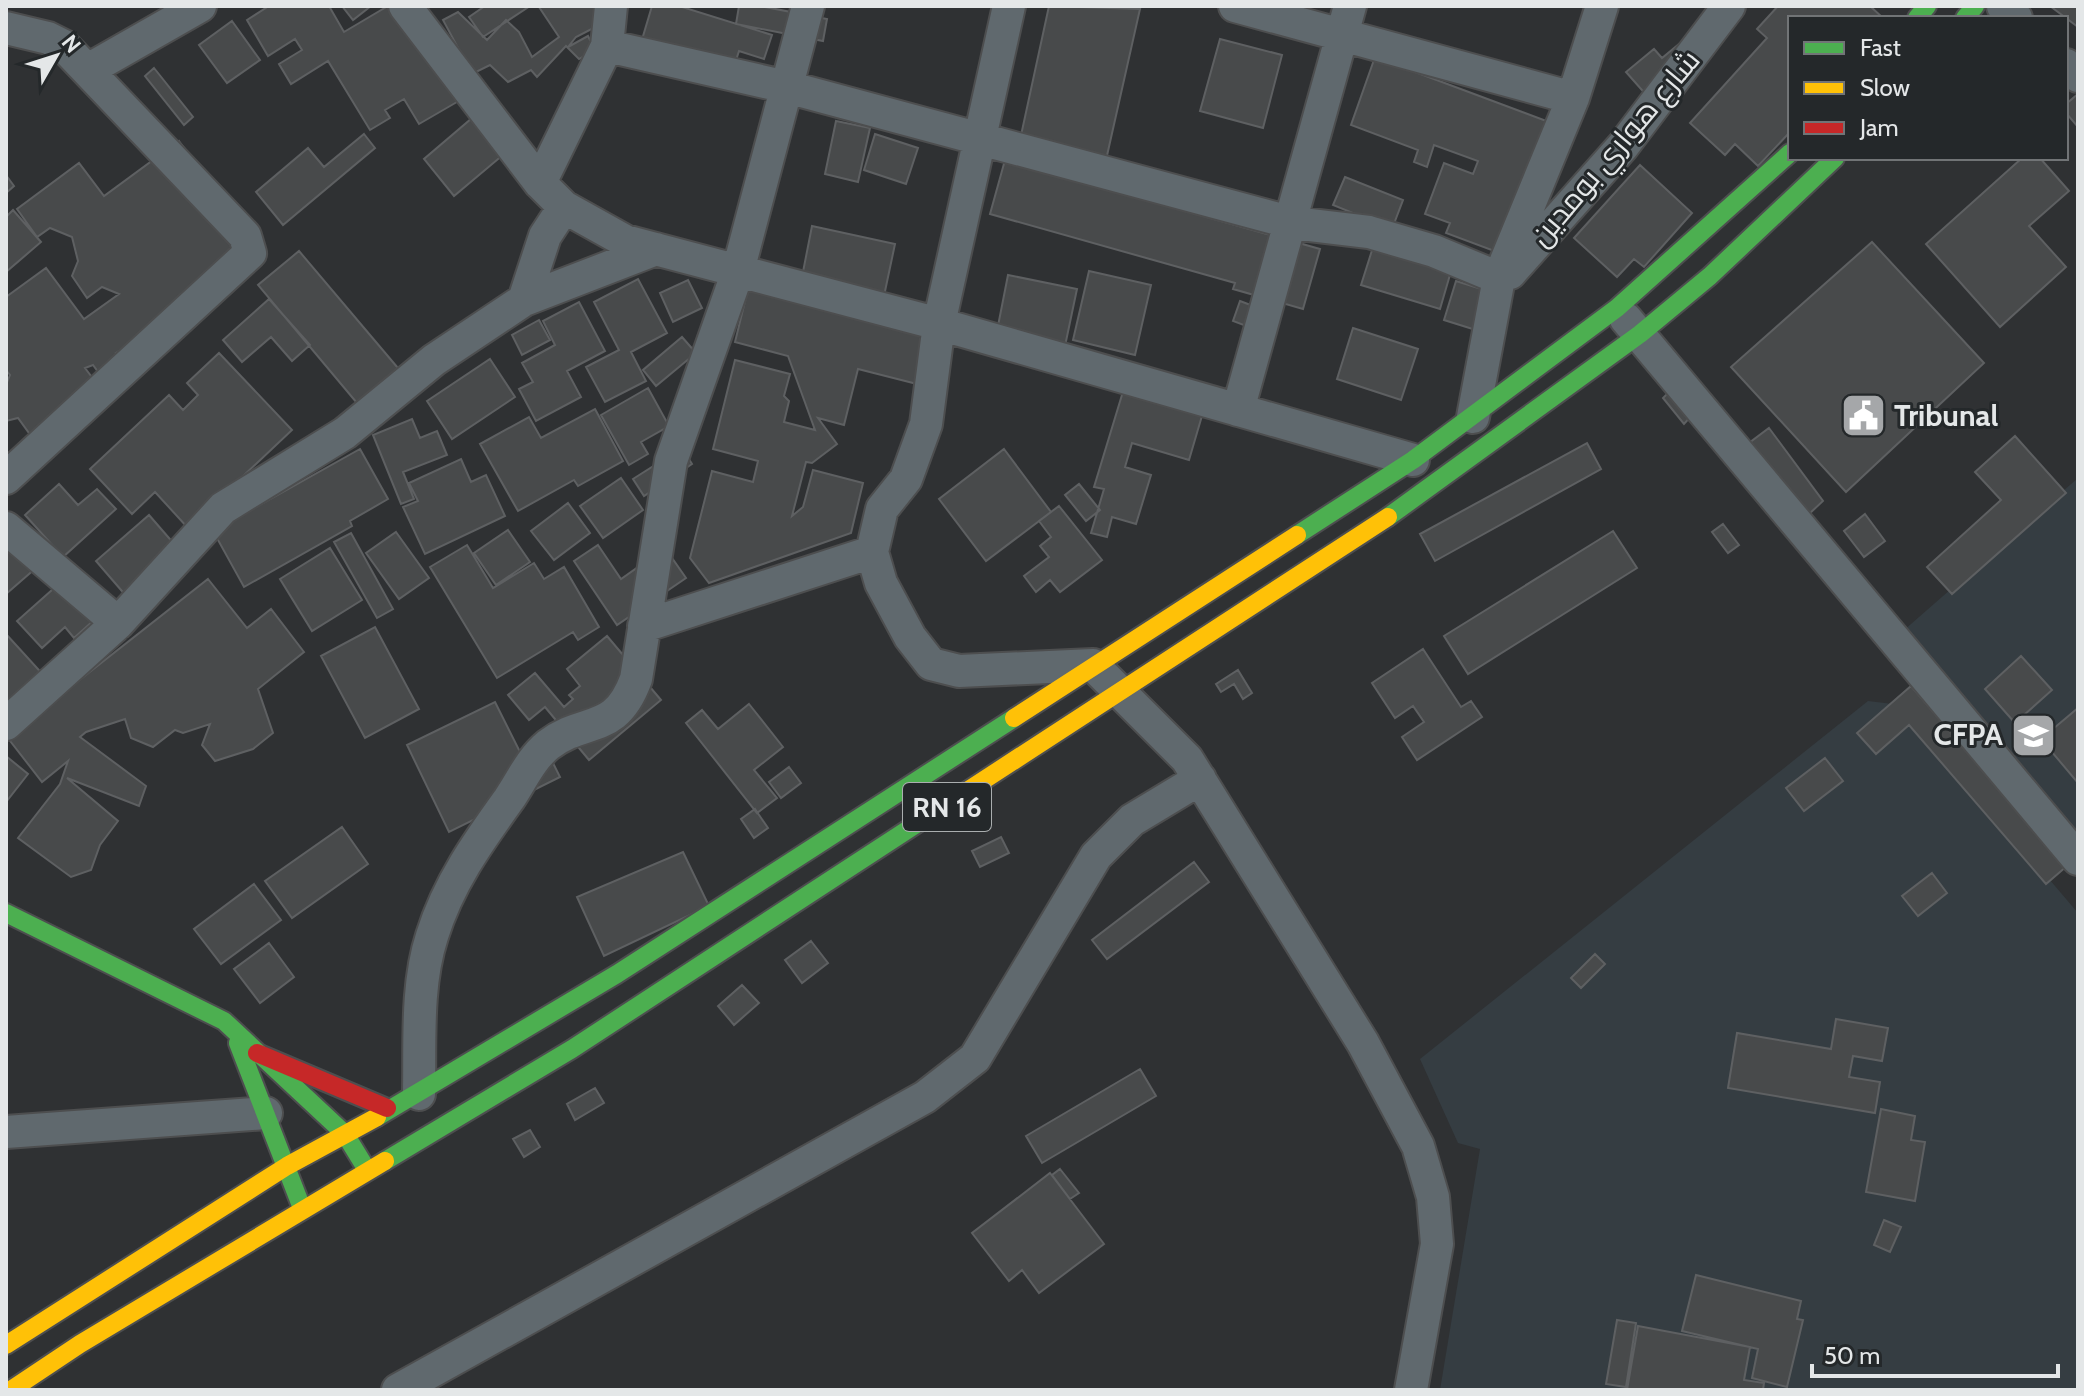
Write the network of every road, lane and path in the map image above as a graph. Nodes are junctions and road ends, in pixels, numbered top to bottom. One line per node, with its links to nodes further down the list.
1 (200, 6): 12 (street)
2 (405, 6): 18 (street)
3 (611, 6): 11 (street)
4 (808, 6): 13 (street)
5 (1009, 6): 15 (street)
6 (1235, 6): 9 (street)
7 (1602, 6): 14 (street)
8 (1729, 6): 23 (street, شارع هواري بومدين)
9 (1346, 20): 14 (street); 20 (street)
10 (6, 28): 12 (street)
11 (607, 46): 13 (street); 18 (street)
12 (88, 70): 31 (street)
13 (787, 87): 15 (street); 22 (street)
14 (1573, 98): 23 (street)
15 (979, 139): 20 (street); 26 (street)
16 (1788, 155): 25 (main road, RN 16)
17 (1833, 160): 27 (main road, RN 16)
18 (540, 183): 19 (street)
19 (564, 207): 21 (street); 24 (street)
20 (1293, 223): 23 (street); 28 (street)
21 (656, 249): 22 (street); 24 (street)
22 (738, 271): 26 (street); 35 (street)
23 (1498, 283): 29 (street)
24 (524, 300): 34 (street)
25 (1617, 308): 27 (street); 29 (main road, RN 16)
26 (939, 324): 28 (street); 33 (street)
27 (1640, 334): 37 (main road, RN 16); 40 (street)
28 (1238, 410): 30 (street)
29 (1473, 417): 30 (main road, RN 16)
30 (1413, 460): 36 (main road, RN 16)
31 (6, 478)
32 (6, 528): 34 (street)
33 (872, 552): 35 (street); 36 (street)
34 (118, 623): 38 (street)
35 (644, 626): 44 (street)
36 (1093, 665): 37 (street); 44 (main road, RN 16)
37 (1119, 695): 39 (street); 50 (main road, RN 16)
38 (6, 724)
39 (1200, 779): 54 (street); 55 (street)
40 (2078, 859)
41 (6, 913): 42 (main road)
42 (235, 1033): 43 (main road); 46 (main road)
43 (257, 1053): 45 (main road); 48 (main road)
44 (419, 1094): 45 (main road, RN 16)
45 (387, 1108): 48 (main road, RN 16)
46 (266, 1113): 47 (street); 49 (main road)
47 (6, 1132)
48 (345, 1134): 49 (main road, RN 16); 50 (main road)
49 (287, 1166): 51 (main road); 52 (main road, RN 16)
50 (368, 1172): 51 (main road, RN 16)
51 (304, 1211): 53 (main road, RN 16)
52 (6, 1345)
53 (11, 1390)
54 (398, 1390)
55 (1411, 1390)

